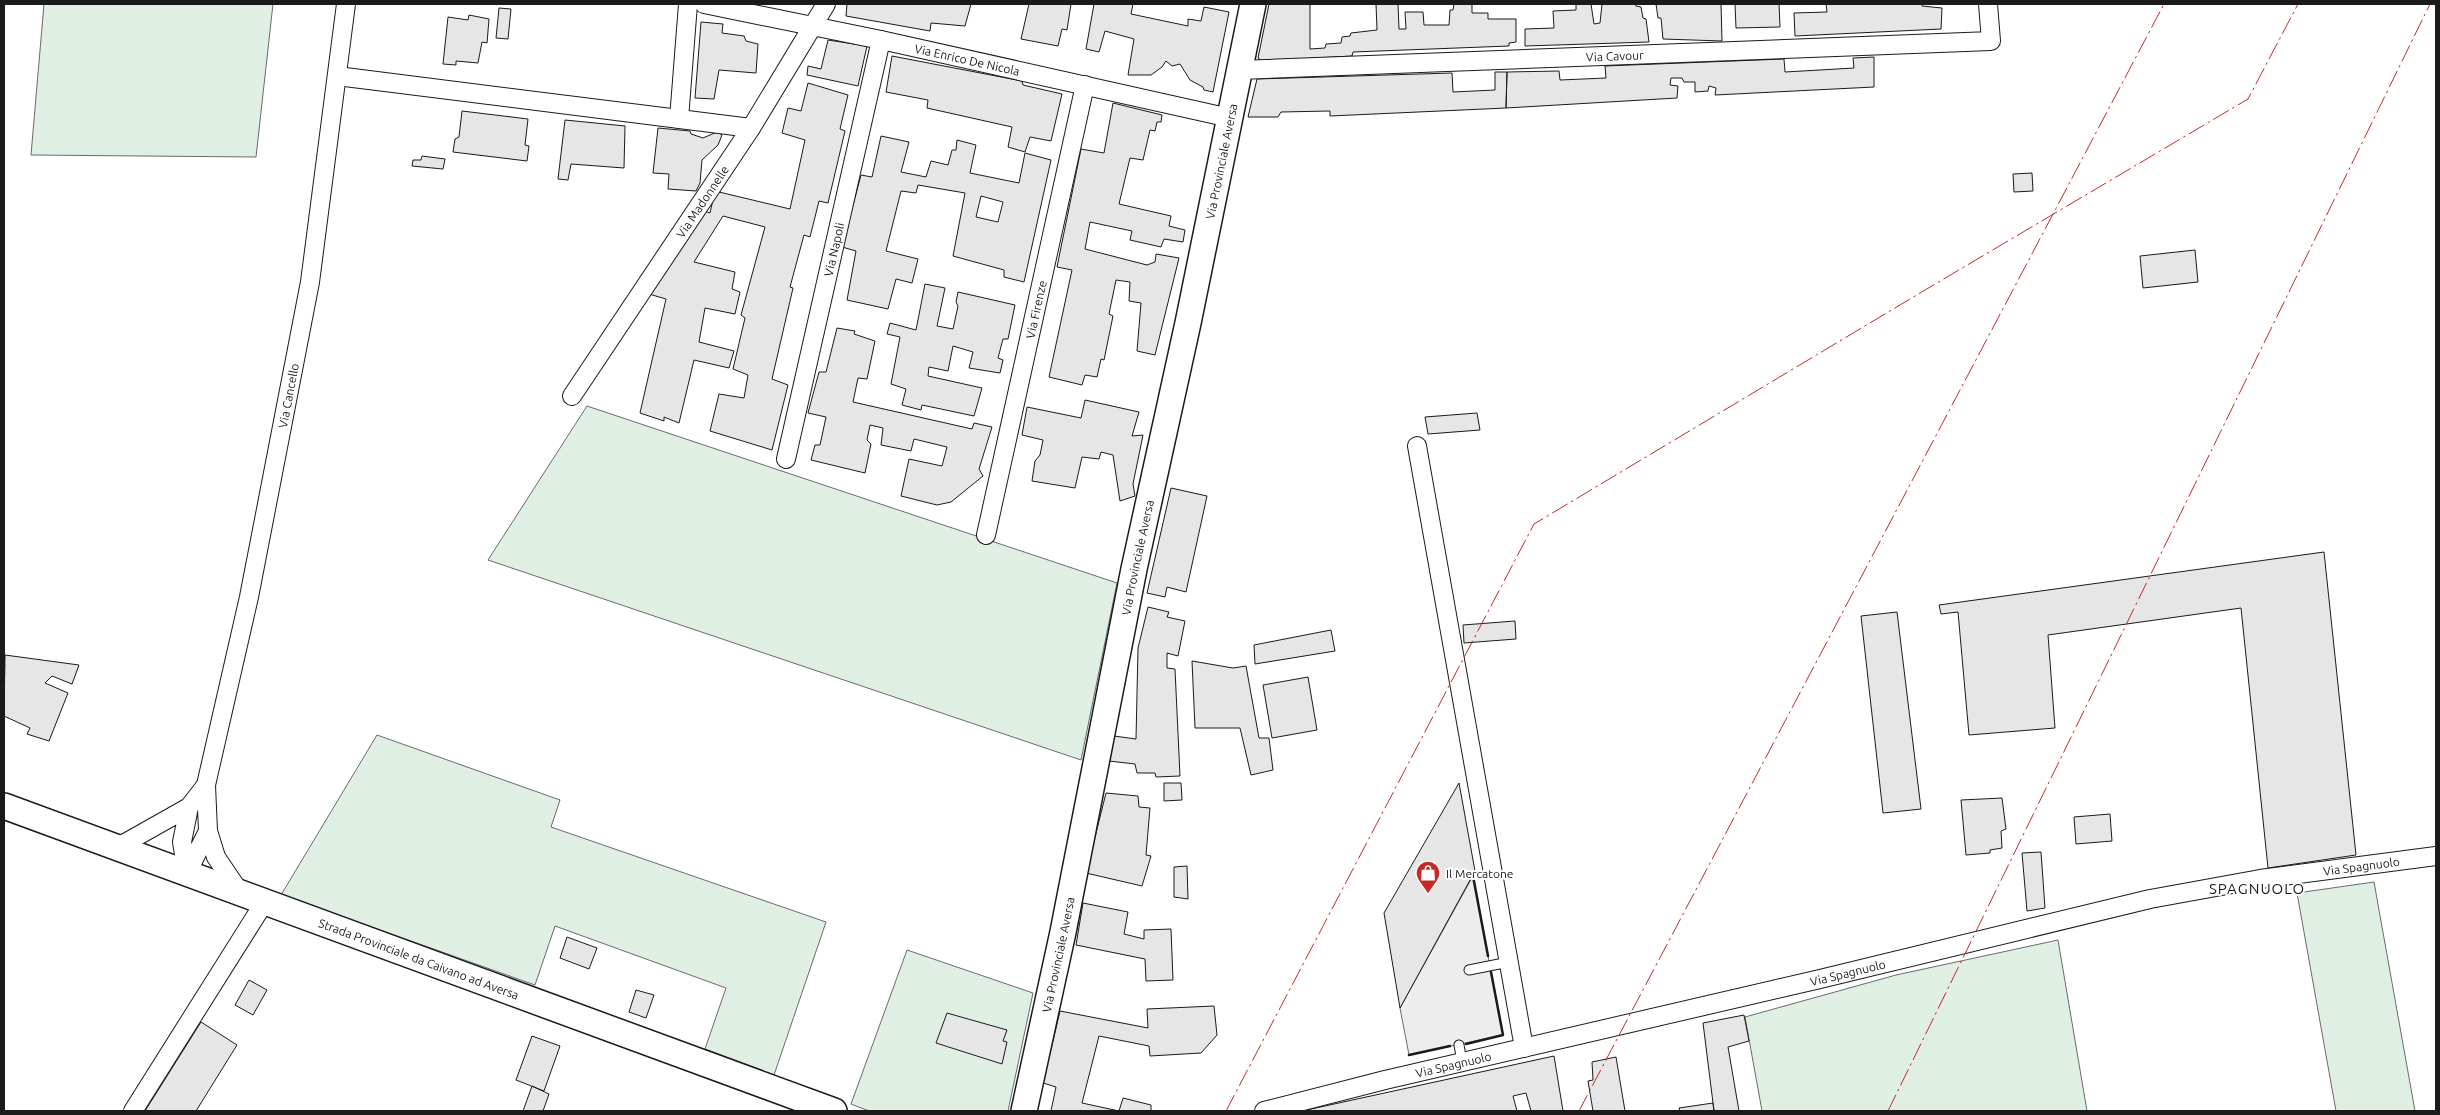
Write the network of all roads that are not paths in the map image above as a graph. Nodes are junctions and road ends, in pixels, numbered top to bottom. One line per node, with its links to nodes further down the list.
1 (346, 4): 10 (street, Via Cancello)
2 (688, 4): 13 (street)
3 (704, 4): 7 (street, Via Enrico De Nicola)
4 (826, 4): 7 (street, Via Madonnelle)
5 (1253, 4): 9 (street, Via Provinciale Aversa)
6 (1988, 4): 9 (street, Via Cavour)
7 (812, 26): 8 (street, Via Enrico De Nicola); 14 (street, Via Madonnelle)
8 (881, 40): 11 (street, Via Enrico De Nicola); 17 (street, Via Napoli)
9 (1240, 70): 12 (street, Via Provinciale Aversa)
10 (337, 76): 13 (street); 19 (street, Via Cancello)
11 (1085, 85): 12 (street, Via Enrico De Nicola); 18 (street, Via Firenze)
12 (1230, 118): 35 (street, Via Provinciale Aversa)
13 (679, 119): 14 (street)
14 (751, 128): 15 (street, Via Madonnelle)
15 (572, 396)
16 (1417, 446): 28 (street)
17 (786, 459)
18 (986, 535)
19 (206, 785): 21 (street); 22 (street)
20 (4, 806): 23 (street, Strada Provinciale da Caivano ad Aversa)
21 (189, 807): 23 (street); 25 (street)
22 (208, 831): 25 (street); 26 (street)
23 (118, 848): 25 (street, Strada Provinciale da Caivano ad Aversa)
24 (2436, 856): 31 (street, Via Spagnuolo)
25 (186, 873): 26 (street, Strada Provinciale da Caivano ad Aversa)
26 (241, 895): 27 (street, Strada Provinciale da Caivano ad Aversa)
27 (264, 903): 33 (street); 34 (street, Strada Provinciale da Caivano ad Aversa)
28 (1509, 962): 29 (lane); 31 (street)
29 (1468, 970)
30 (1458, 1044): 32 (lane)
31 (1524, 1048): 32 (street, Via Spagnuolo)
32 (1462, 1062): 36 (street, Via Spagnuolo)
33 (133, 1111)
34 (834, 1111)
35 (1024, 1111)
36 (1264, 1111)

